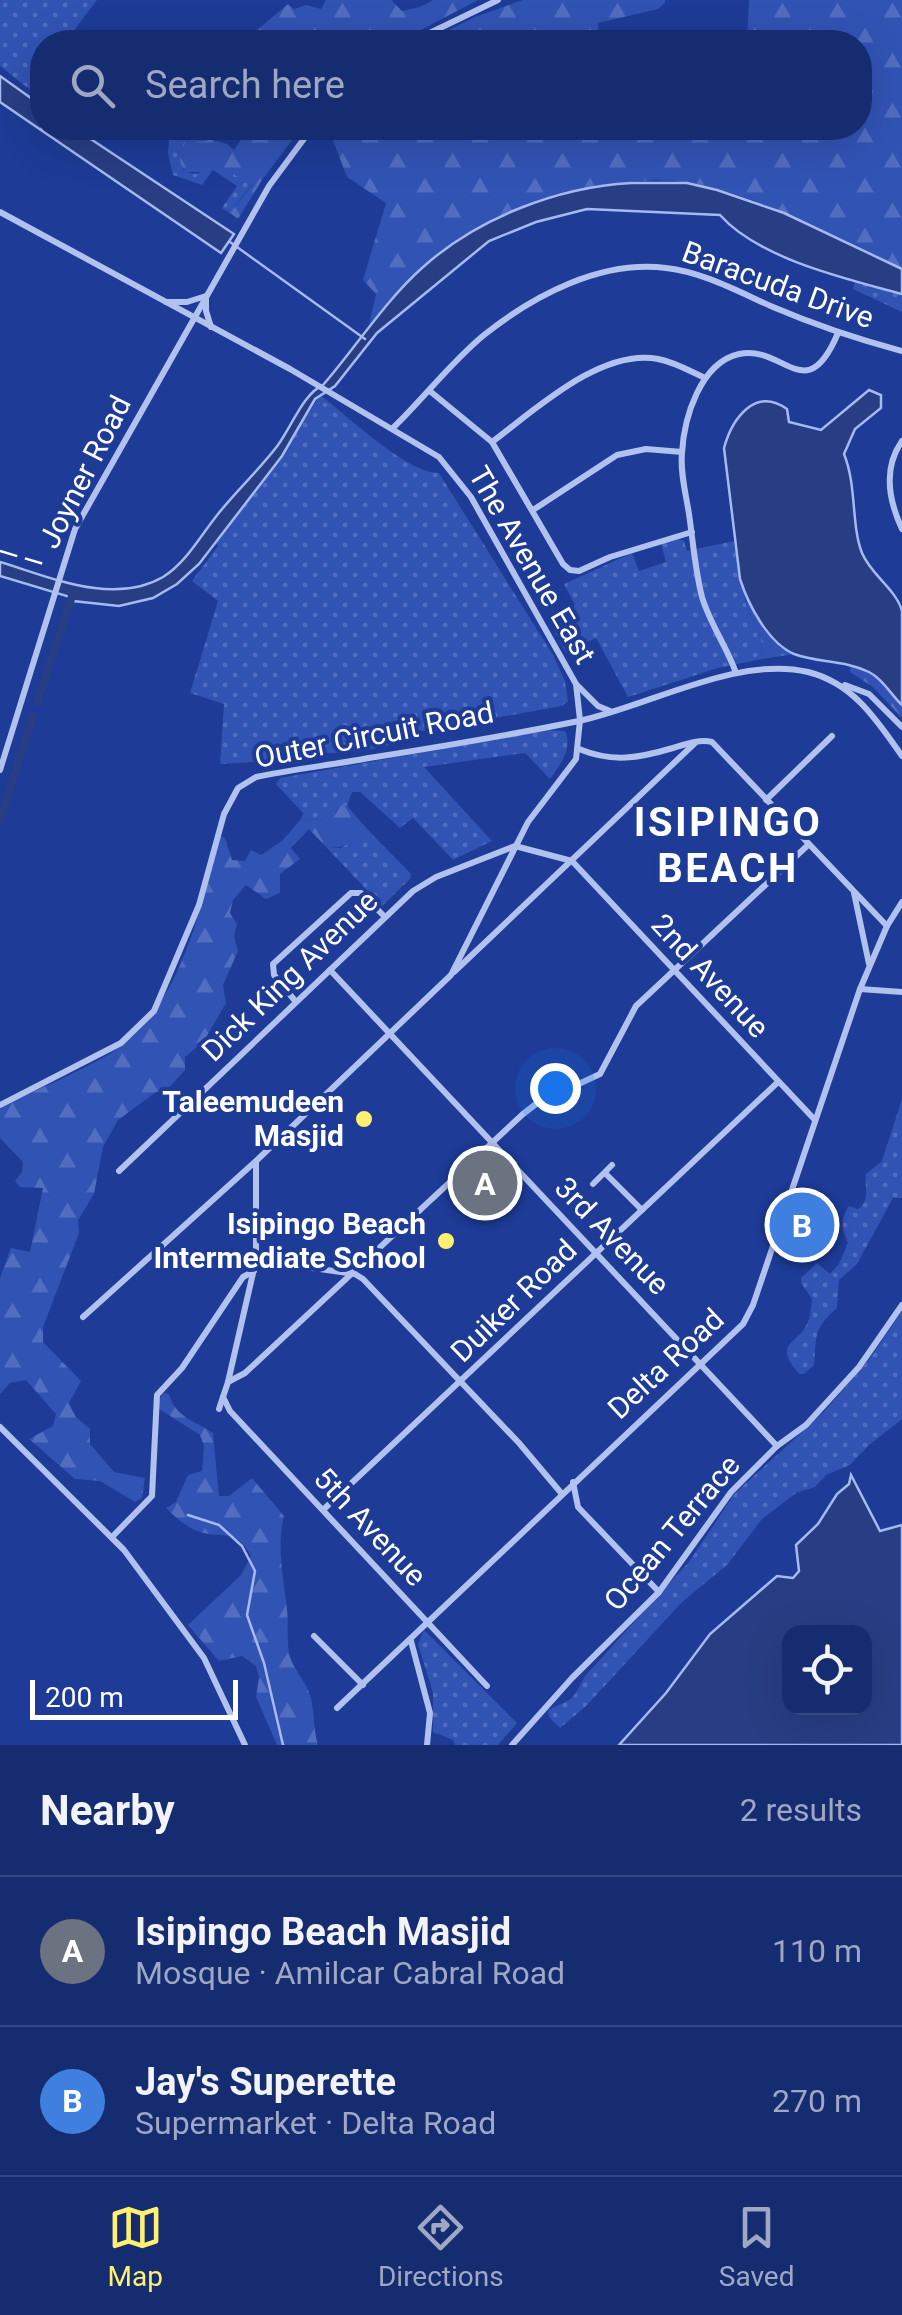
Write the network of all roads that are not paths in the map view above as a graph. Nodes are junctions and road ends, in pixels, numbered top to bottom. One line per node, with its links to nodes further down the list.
1 (498, 0): 2 (street)
2 (436, 30)
3 (303, 140): 5 (street, Joyner Road)
4 (0, 212): 6 (street, The Avenue East)
5 (206, 296): 6 (street); 7 (street, Joyner Road); 8 (street)
6 (164, 302): 7 (street, The Avenue East)
7 (194, 318): 8 (street, The Avenue East); 30 (street, Joyner Road)
8 (212, 328): 13 (street, The Avenue East)
9 (838, 333): 10 (street, Baracuda Drive); 11 (street); 12 (street, Baracuda Drive)
10 (902, 352)
11 (703, 377): 15 (street); 16 (street)
12 (431, 392): 13 (street, Baracuda Drive); 15 (street)
13 (393, 427): 22 (street, The Avenue East)
14 (902, 441): 18 (street)
15 (492, 442): 17 (street)
16 (682, 452): 17 (street); 19 (street)
17 (534, 510): 19 (street)
18 (902, 529)
19 (692, 532): 20 (street)
20 (736, 673): 21 (street, Outer Circuit Road); 23 (street, Outer Circuit Road)
21 (835, 681): 25 (street); 29 (street)
22 (576, 684): 23 (street); 24 (street, The Avenue East)
23 (614, 712): 24 (street, Outer Circuit Road)
24 (580, 720): 28 (street, The Avenue East); 48 (street, Outer Circuit Road)
25 (902, 727)
26 (832, 736): 31 (street)
27 (696, 742): 28 (street); 31 (street); 34 (street)
28 (579, 750): 33 (street)
29 (902, 756)
30 (0, 770)
31 (766, 800): 32 (street)
32 (808, 845): 35 (street); 41 (street)
33 (515, 846): 34 (street); 37 (street, Dick King Avenue); 42 (street)
34 (572, 861): 41 (street, 2nd Avenue); 42 (street)
35 (853, 892): 38 (street); 39 (street)
36 (902, 902): 38 (street, Delta Road)
37 (384, 916): 40 (street, Dick King Avenue); 45 (street)
38 (887, 926): 39 (street, Delta Road)
39 (869, 965): 43 (street, Delta Road)
40 (330, 970): 45 (street, Dick King Avenue); 46 (street, 3rd Avenue)
41 (675, 970): 47 (street, 2nd Avenue); 50 (street)
42 (451, 975): 46 (street)
43 (860, 988): 44 (street); 49 (street, Delta Road)
44 (902, 992)
45 (296, 1002): 53 (street, Dick King Avenue)
46 (389, 1035): 50 (street, 3rd Avenue); 51 (street)
47 (777, 1083): 49 (street, 2nd Avenue); 56 (street, Duiker Road)
48 (0, 1105)
49 (815, 1120): 63 (street, Delta Road)
50 (493, 1144): 57 (street, 3rd Avenue); 60 (street)
51 (256, 1161): 58 (street); 62 (street)
52 (612, 1166): 54 (street)
53 (119, 1171)
54 (605, 1173): 55 (street); 56 (street)
55 (593, 1184)
56 (642, 1210): 57 (street, Duiker Road)
57 (597, 1252): 63 (street, 3rd Avenue); 65 (street, Duiker Road)
58 (256, 1260): 59 (street); 60 (street)
59 (254, 1270): 64 (street); 73 (street)
60 (355, 1274): 64 (street); 65 (street)
61 (902, 1305): 69 (street, Ocean Terrace)
62 (84, 1317)
63 (701, 1362): 69 (street, 3rd Avenue); 70 (street, Delta Road)
64 (228, 1382): 66 (street)
65 (461, 1382): 71 (street); 72 (street, Duiker Road)
66 (223, 1397): 67 (street); 72 (street, 5th Avenue)
67 (219, 1409)
68 (0, 1427): 73 (street)
69 (777, 1446): 74 (street, Ocean Terrace)
70 (572, 1482): 71 (street, Delta Road); 74 (street)
71 (562, 1494): 75 (street, Delta Road)
72 (324, 1509): 75 (street, 5th Avenue)
73 (113, 1536): 81 (street)
74 (659, 1592): 83 (street, Ocean Terrace)
75 (427, 1622): 77 (street, Delta Road); 79 (street, 5th Avenue)
76 (314, 1636): 78 (street)
77 (412, 1640): 78 (street, Delta Road); 82 (street)
78 (363, 1686): 80 (street, Delta Road)
79 (487, 1686)
80 (337, 1708)
81 (244, 1745)
82 (427, 1745)
83 (512, 1745)

